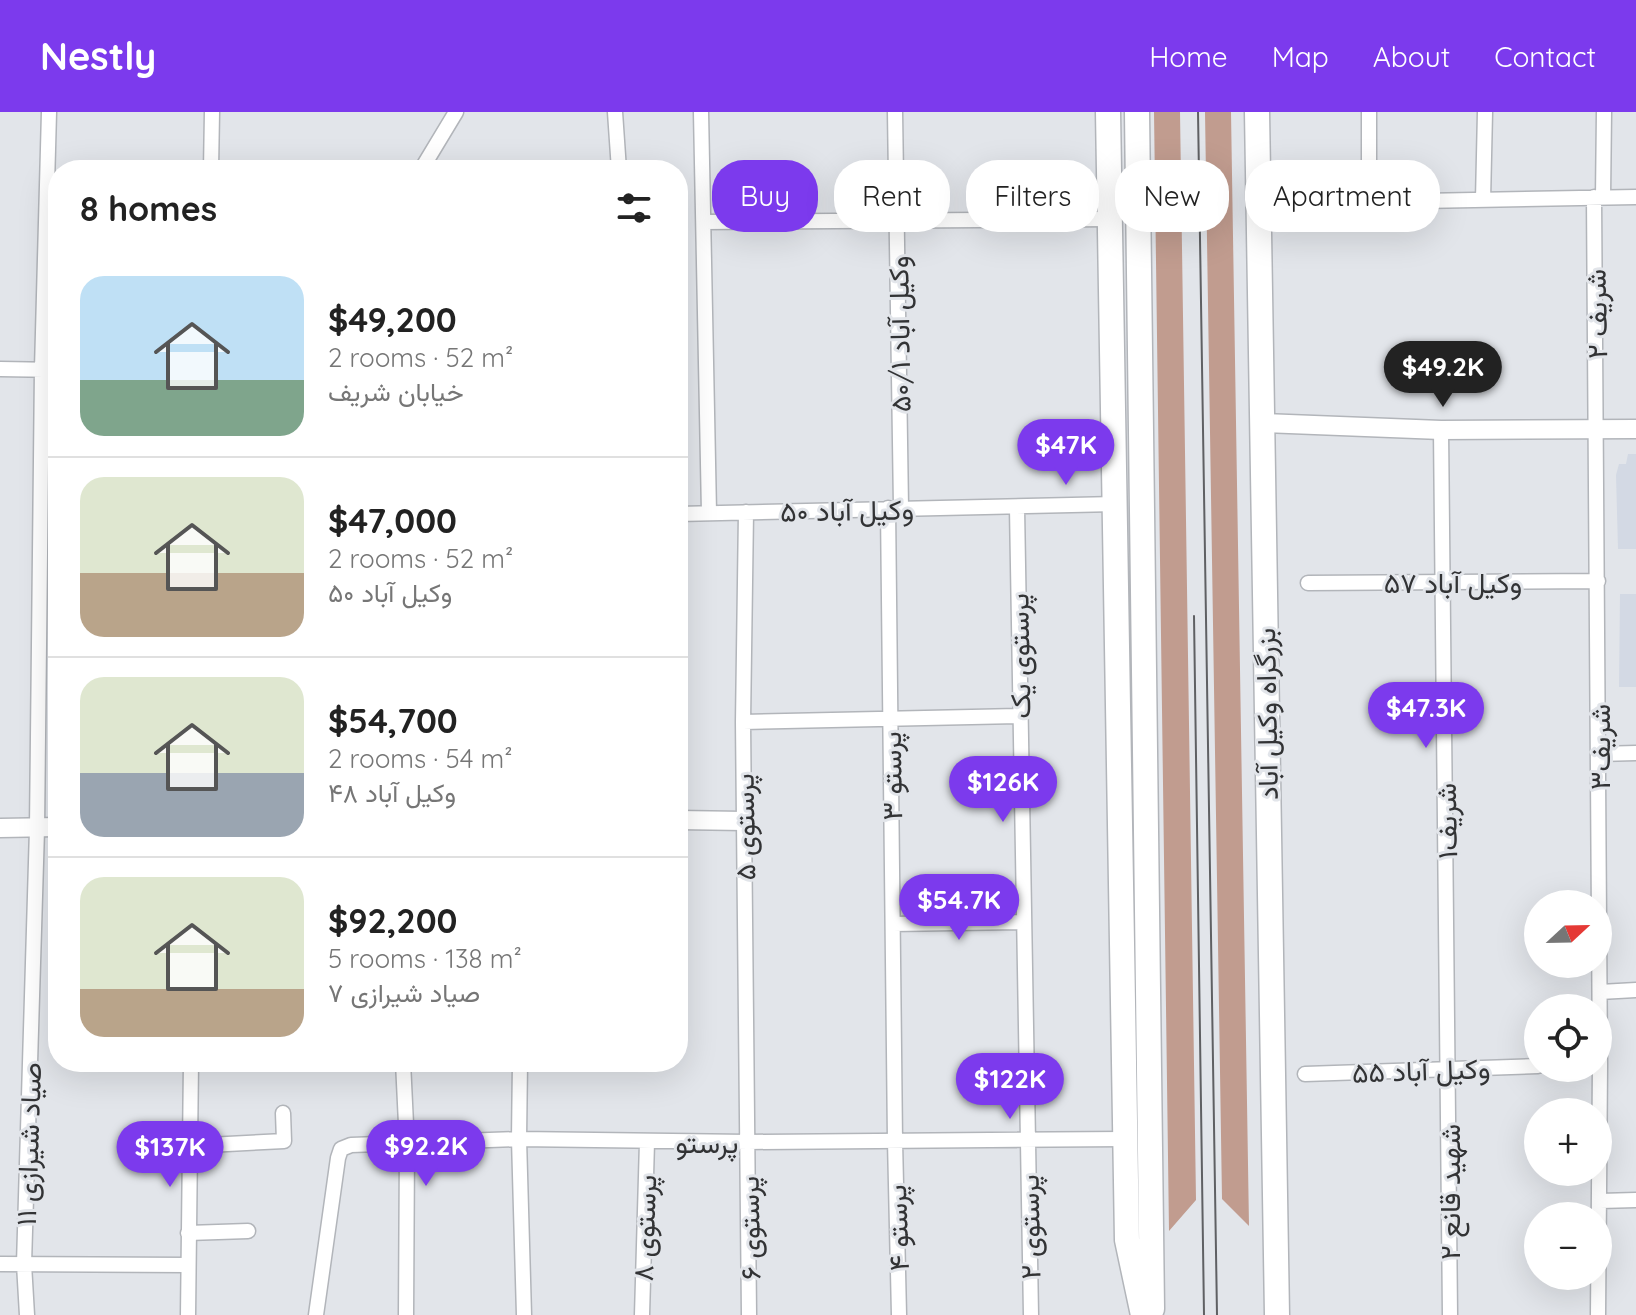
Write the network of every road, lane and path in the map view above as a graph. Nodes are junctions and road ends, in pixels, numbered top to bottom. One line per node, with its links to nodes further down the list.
1 (49, 112): 28 (street, صیاد شیرازی ۱۱)
2 (212, 112): 13 (street)
3 (456, 112): 14 (street)
4 (615, 112): 15 (street)
5 (701, 112): 25 (street)
6 (895, 112): 16 (street, وکیل آباد ۵۰/۱)
7 (1108, 112): 22 (highway)
8 (1137, 112): 30 (highway)
9 (1257, 112): 31 (highway, بزرگراه وکیل آباد)
10 (1369, 112): 17 (street)
11 (1485, 112): 20 (street)
12 (1604, 112): 18 (street, شریف ۲)
13 (211, 160)
14 (427, 160)
15 (618, 160)
16 (896, 160)
17 (1369, 160)
18 (1599, 197): 19 (street); 20 (street); 34 (street, شریف ۲)
19 (1636, 197)
20 (1483, 200): 21 (street)
21 (1440, 201)
22 (1111, 219): 23 (street); 35 (highway)
23 (950, 220)
24 (834, 221): 25 (street)
25 (704, 222): 40 (street)
26 (898, 232): 37 (street, وکیل آباد ۵۰/۱)
27 (0, 369): 28 (street)
28 (42, 369): 29 (street); 54 (street, صیاد شیرازی ۱۱)
29 (48, 369)
30 (1140, 414): 35 (highway); 92 (highway)
31 (1261, 423): 33 (street); 93 (highway, بزرگراه وکیل آباد)
32 (1636, 429): 34 (street)
33 (1441, 430): 34 (street); 44 (street, شریف١)
34 (1598, 430): 42 (street, شریف٣)
35 (1115, 461): 36 (highway)
36 (1116, 504): 38 (street, ۵۰ وکیل آباد); 68 (highway)
37 (894, 508): 38 (street, ۵۰ وکیل آباد); 39 (street, ۵۰ وکیل آباد); 46 (street, پرستو ۳)
38 (1017, 508): 45 (street, پرستوی یک)
39 (746, 512): 40 (street, ۵۰ وکیل آباد); 47 (street, پرستوی ۵)
40 (709, 513): 41 (street, ۵۰ وکیل آباد)
41 (688, 514)
42 (1598, 581): 44 (street, ۵۷ وکیل آباد); 49 (street, شریف٣)
43 (1308, 583): 44 (street, ۵۷ وکیل آباد)
44 (1443, 583): 60 (street, شریف١)
45 (1020, 716): 46 (street); 55 (street, پرستوی یک)
46 (890, 719): 47 (street); 56 (street, پرستو ۳)
47 (743, 722): 51 (street, پرستوی ۵)
48 (1636, 753): 49 (street)
49 (1599, 754): 58 (street, شریف٣)
50 (688, 820): 51 (street)
51 (744, 821): 72 (street, پرستوی ۵)
52 (0, 828): 54 (street)
53 (48, 828): 54 (street)
54 (37, 829): 80 (street, صیاد شیرازی ۱۱)
55 (1024, 922): 56 (street); 69 (street, پرستوی یک)
56 (893, 924): 70 (street, پرستو ۳)
57 (1636, 990): 58 (street)
58 (1600, 992)
59 (1524, 1066): 60 (street, ۵۵ وکیل آباد)
60 (1449, 1069): 64 (street, ۵۵ وکیل آباد); 94 (street, شهید قانع ۲)
61 (191, 1072): 74 (street)
62 (403, 1072): 73 (street)
63 (520, 1072): 67 (street)
64 (1305, 1074)
65 (1599, 1082): 76 (street, شریف٣)
66 (283, 1113): 74 (street)
67 (519, 1139): 71 (street, پرستو); 73 (street, پرستو); 86 (street)
68 (1125, 1139): 69 (street, پرستو); 91 (highway)
69 (1027, 1140): 70 (street, پرستو); 90 (street, پرستوی ۲)
70 (895, 1141): 72 (street, پرستو); 89 (street, پرستو ۴)
71 (647, 1142): 72 (street, پرستو); 87 (street, پرستوی ۸)
72 (748, 1142): 88 (street, پرستوی ۶)
73 (407, 1145): 84 (street, پرستو); 85 (street)
74 (189, 1146): 78 (street)
75 (1636, 1200): 76 (street)
76 (1600, 1201): 95 (street, شریف٣)
77 (248, 1231): 78 (street)
78 (188, 1233): 81 (street)
79 (0, 1264): 80 (street)
80 (24, 1264): 81 (street); 82 (street, صیاد شیرازی ۱۱)
81 (187, 1265): 83 (street)
82 (27, 1315)
83 (188, 1315)
84 (316, 1315)
85 (406, 1315)
86 (524, 1315)
87 (642, 1315)
88 (749, 1315)
89 (899, 1315)
90 (1031, 1315)
91 (1143, 1315)
92 (1152, 1315)
93 (1277, 1315)
94 (1450, 1315)
95 (1598, 1315)

